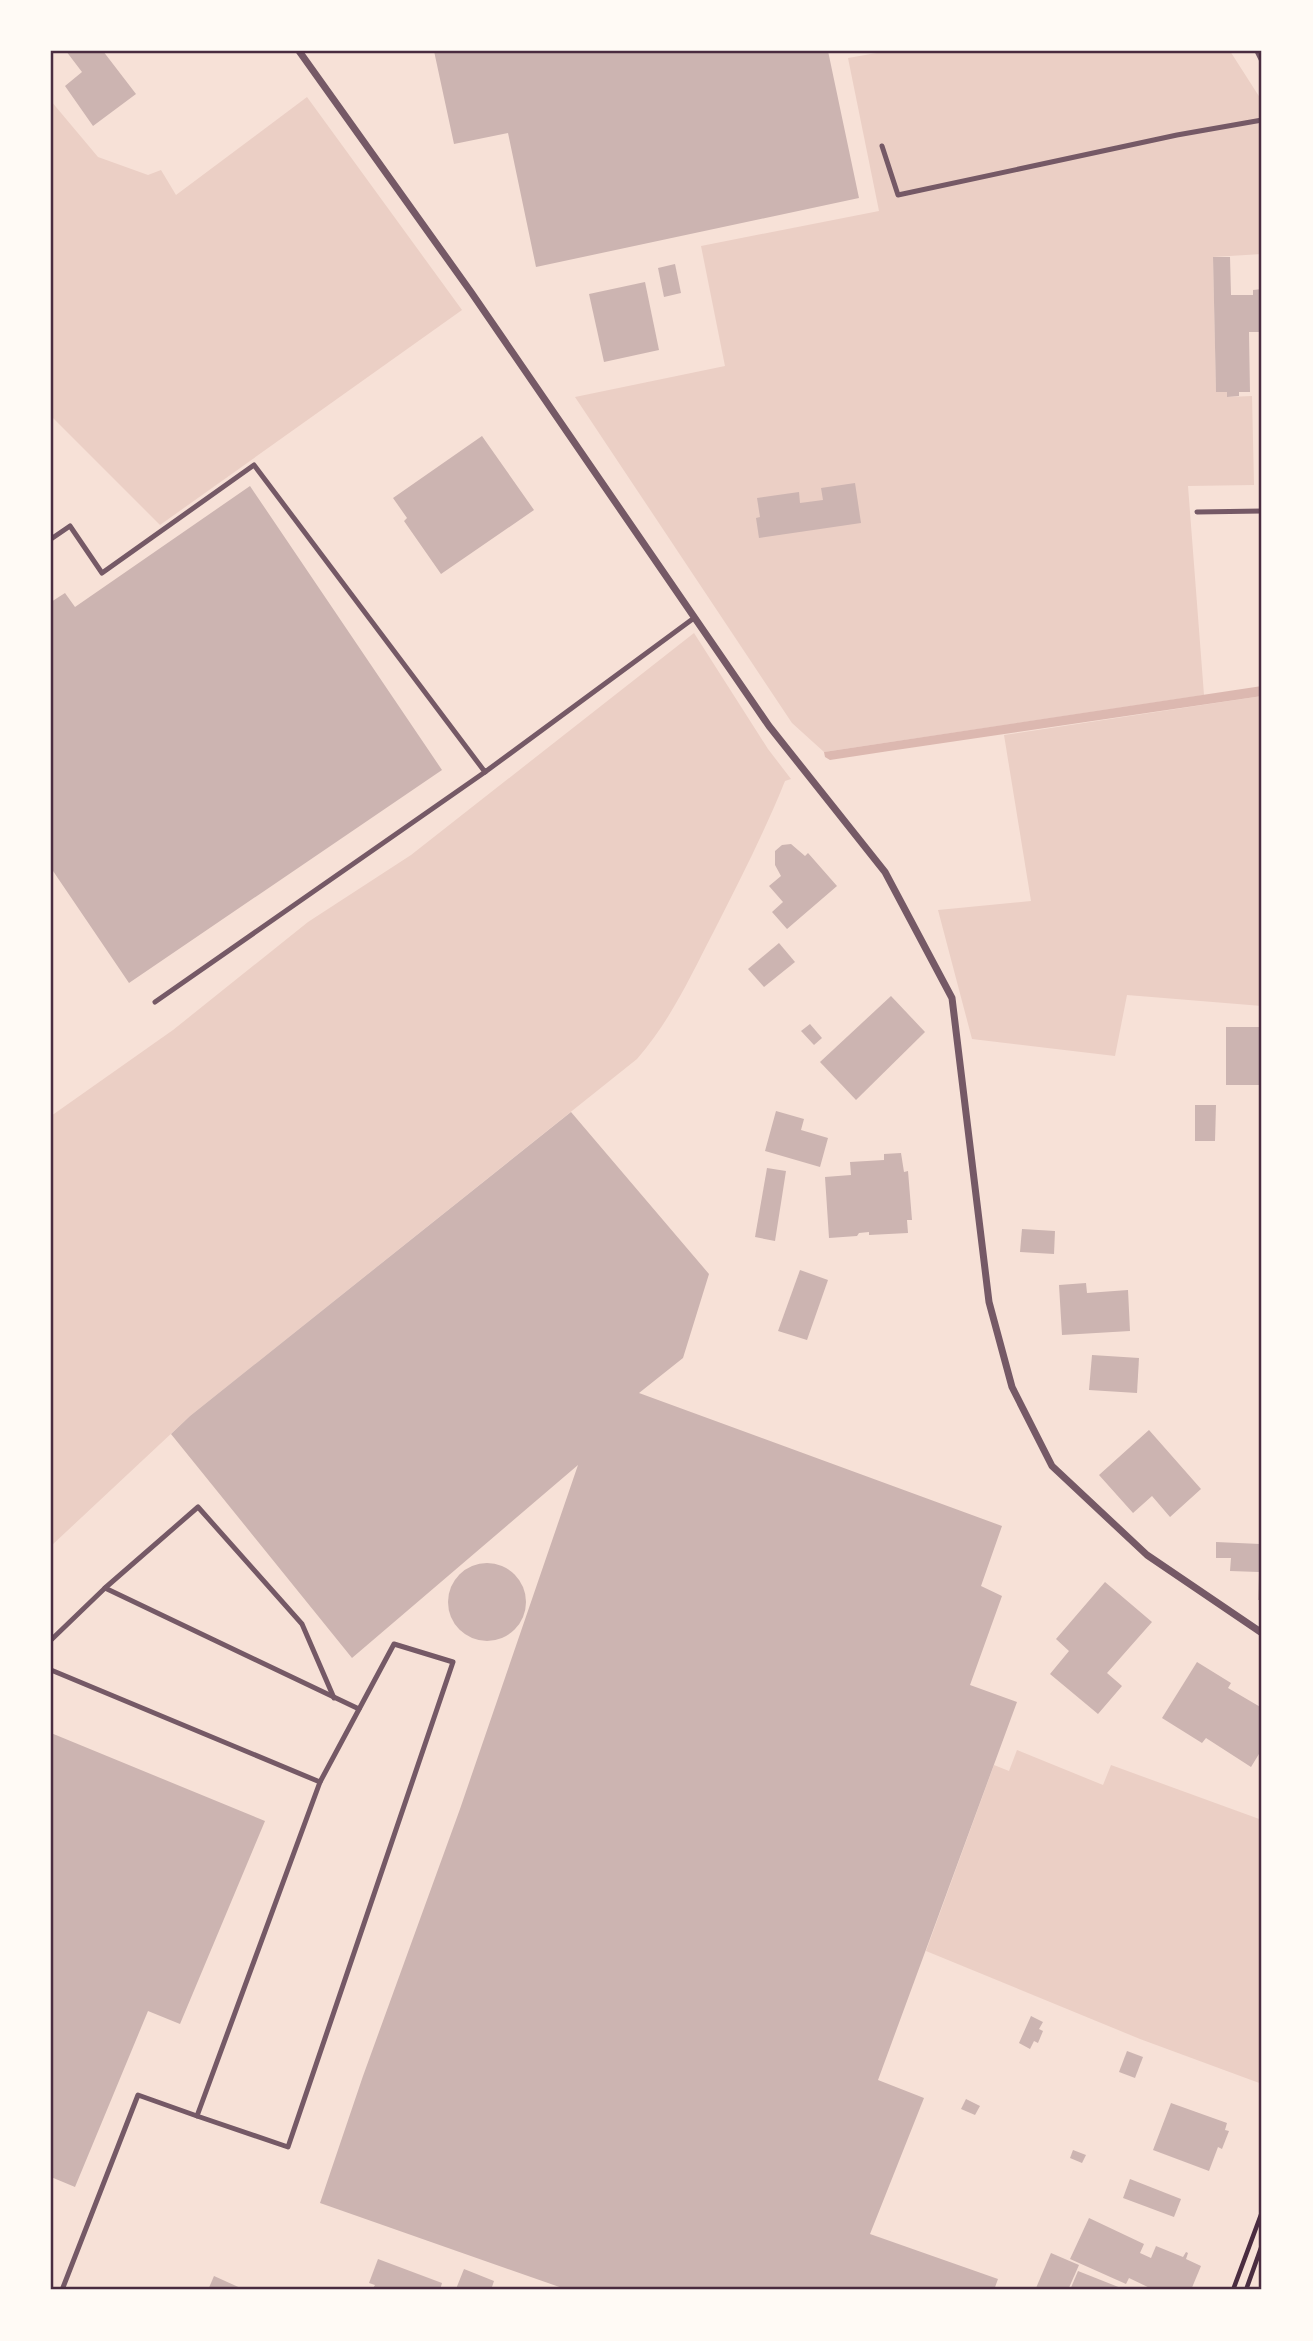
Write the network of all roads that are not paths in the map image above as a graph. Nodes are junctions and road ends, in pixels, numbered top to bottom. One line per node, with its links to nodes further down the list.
1 (299, 51): 9 (street)
2 (1258, 51): 3 (street)
3 (1262, 59)
4 (1262, 120): 5 (lane)
5 (882, 146)
6 (1262, 511): 7 (lane)
7 (1197, 512)
8 (51, 539): 10 (lane)
9 (694, 618): 10 (lane); 13 (street)
10 (485, 772): 11 (lane)
11 (155, 1002)
12 (104, 1588): 14 (lane); 16 (lane); 16 (lane)
13 (1262, 1633)
14 (51, 1640)
15 (51, 1670): 18 (lane)
16 (334, 1698): 17 (lane)
17 (359, 1709): 18 (lane); 19 (lane)
18 (320, 1782): 19 (lane)
19 (197, 2116): 20 (lane)
20 (62, 2290)

